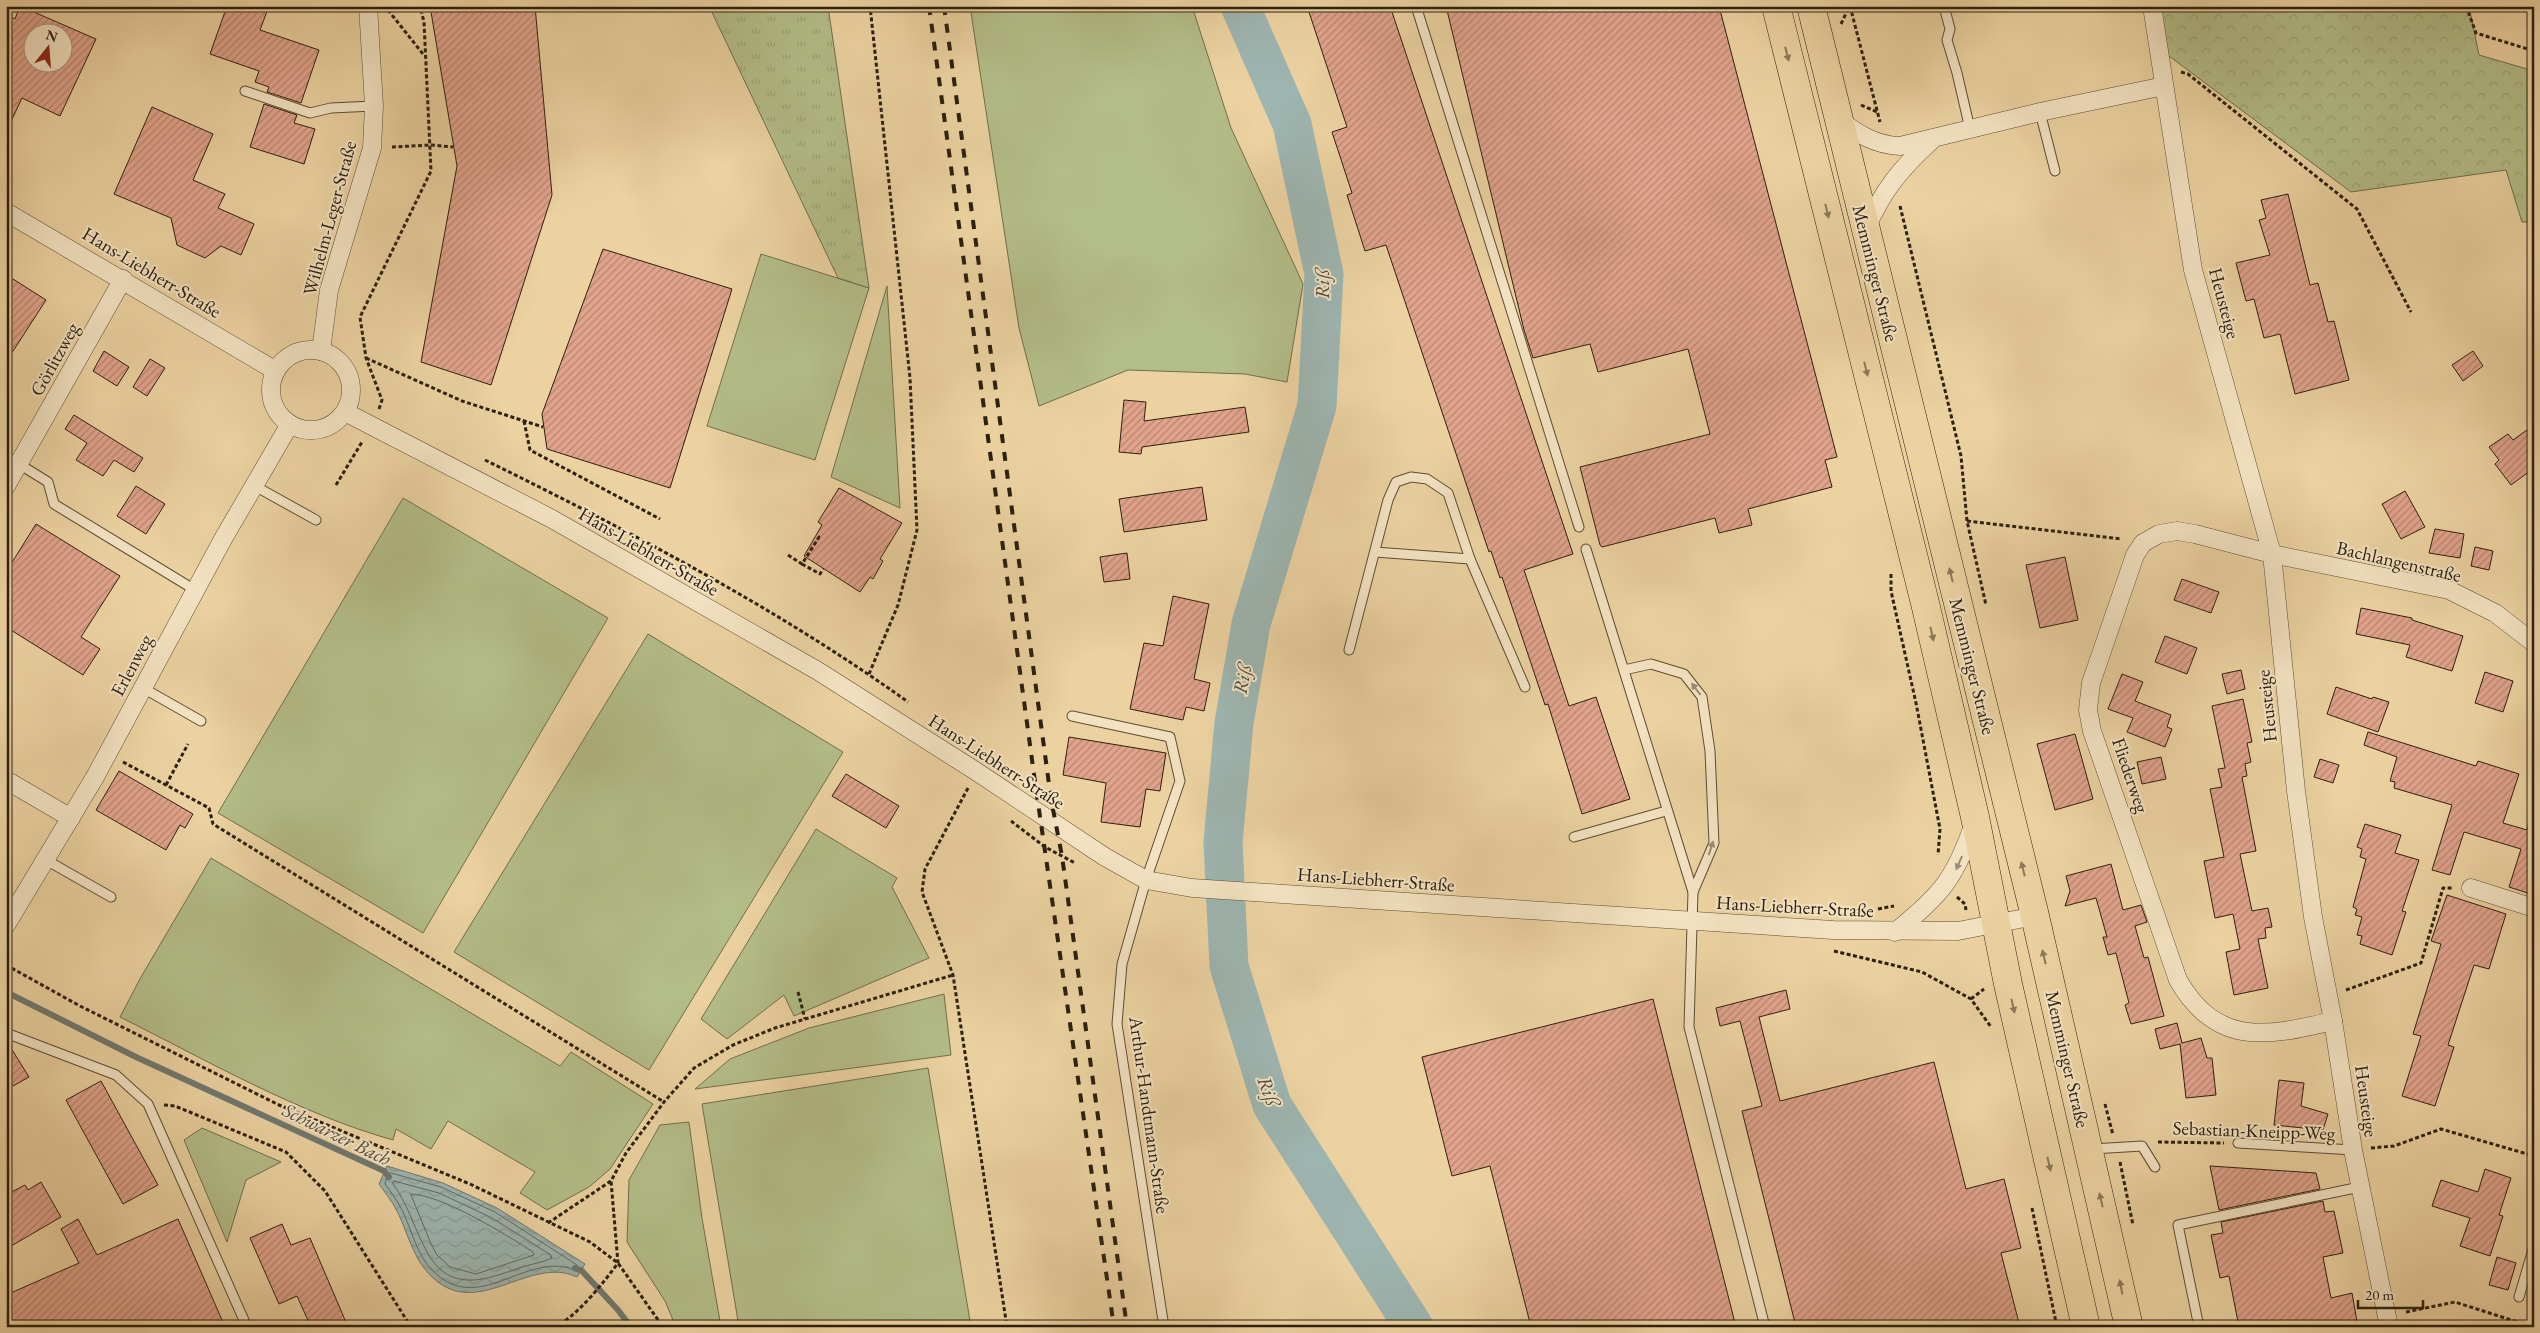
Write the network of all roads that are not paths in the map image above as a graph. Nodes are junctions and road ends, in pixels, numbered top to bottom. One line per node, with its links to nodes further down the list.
1 (368, 6): 9 (street, Wilhelm-Leger-Straße)
2 (1416, 6): 26 (lane)
3 (1776, 6): 41 (main road, Memminger Straße, one-way to 41)
4 (1811, 6): 11 (main road, Memminger Straße)
5 (1944, 6): 12 (lane)
6 (2152, 6): 7 (street, Heusteige)
7 (2164, 86): 10 (street); 29 (street, Heusteige)
8 (245, 91): 9 (lane)
9 (374, 106): 18 (street, Wilhelm-Leger-Straße)
10 (2040, 112): 12 (street); 14 (lane)
11 (1838, 119): 13 (street); 16 (main road, Memminger Straße)
12 (1970, 129): 13 (street)
13 (1932, 139): 16 (street)
14 (2055, 171)
15 (6, 212): 17 (street, Hans-Liebherr-Straße)
16 (1865, 230): 50 (main road, Memminger Straße, one-way to 16)
17 (123, 279): 19 (street, Hans-Liebherr-Straße); 22 (street, Görlitzweg)
18 (321, 351): 19 (street); 20 (street)
19 (276, 371): 21 (street)
20 (345, 412): 21 (street); 45 (street, Hans-Liebherr-Straße)
21 (290, 424): 23 (street, Erlenweg)
22 (19, 464): 24 (street, Görlitzweg); 31 (lane)
23 (253, 485): 25 (lane); 31 (street, Erlenweg)
24 (6, 486)
25 (316, 520)
26 (1579, 527)
27 (1586, 549): 34 (lane, Hans-Liebherr-Straße)
28 (1375, 552): 30 (lane); 30 (lane); 33 (lane)
29 (2272, 554): 32 (street, Bachlangenstraße); 55 (street, Heusteige); 55 (street, Fliederweg)
30 (1470, 559): 35 (lane)
31 (195, 590): 36 (street, Erlenweg)
32 (2534, 643)
33 (1350, 650)
34 (1624, 670): 40 (lane, Hans-Liebherr-Straße); 47 (lane, one-way to 34)
35 (1524, 687)
36 (143, 688): 38 (lane); 42 (street, Erlenweg)
37 (1072, 716): 45 (lane, Arthur-Handtmann-Straße)
38 (201, 721)
39 (6, 780): 42 (street)
40 (1666, 811): 43 (lane); 47 (lane, Hans-Liebherr-Straße)
41 (1975, 817): 52 (main road, Memminger Straße); 54 (street, Hans-Liebherr-Straße, one-way to 54)
42 (70, 818): 44 (street, Erlenweg)
43 (1574, 837)
44 (46, 860): 48 (lane); 53 (street, Erlenweg)
45 (1146, 880): 51 (street, Hans-Liebherr-Straße); 66 (lane, Arthur-Handtmann-Straße)
46 (2471, 888): 49 (street)
47 (1693, 892): 51 (lane, Hans-Liebherr-Straße)
48 (111, 898)
49 (2534, 908)
50 (2035, 916): 52 (street, Hans-Liebherr-Straße); 58 (main road, Memminger Straße, one-way to 50)
51 (1692, 921): 54 (street, Hans-Liebherr-Straße); 67 (lane, Hans-Liebherr-Straße)
52 (1996, 924): 54 (street, Hans-Liebherr-Straße); 68 (main road, Memminger Straße, one-way to 68)
53 (6, 926)
54 (1895, 932)
55 (2333, 1021): 59 (street, Heusteige)
56 (6, 1033): 65 (lane)
57 (2238, 1143): 59 (lane, Sebastian-Kneipp-Weg)
58 (2089, 1149): 60 (lane); 69 (main road, Memminger Straße, one-way to 58)
59 (2352, 1150): 61 (street, Heusteige)
60 (2155, 1167)
61 (2360, 1187): 64 (street, Heusteige); 70 (lane)
62 (2534, 1246): 63 (lane)
63 (2519, 1297)
64 (2387, 1321)
65 (247, 1327)
66 (1164, 1327)
67 (1765, 1327)
68 (2086, 1327)
69 (2130, 1327)
70 (2199, 1327)

